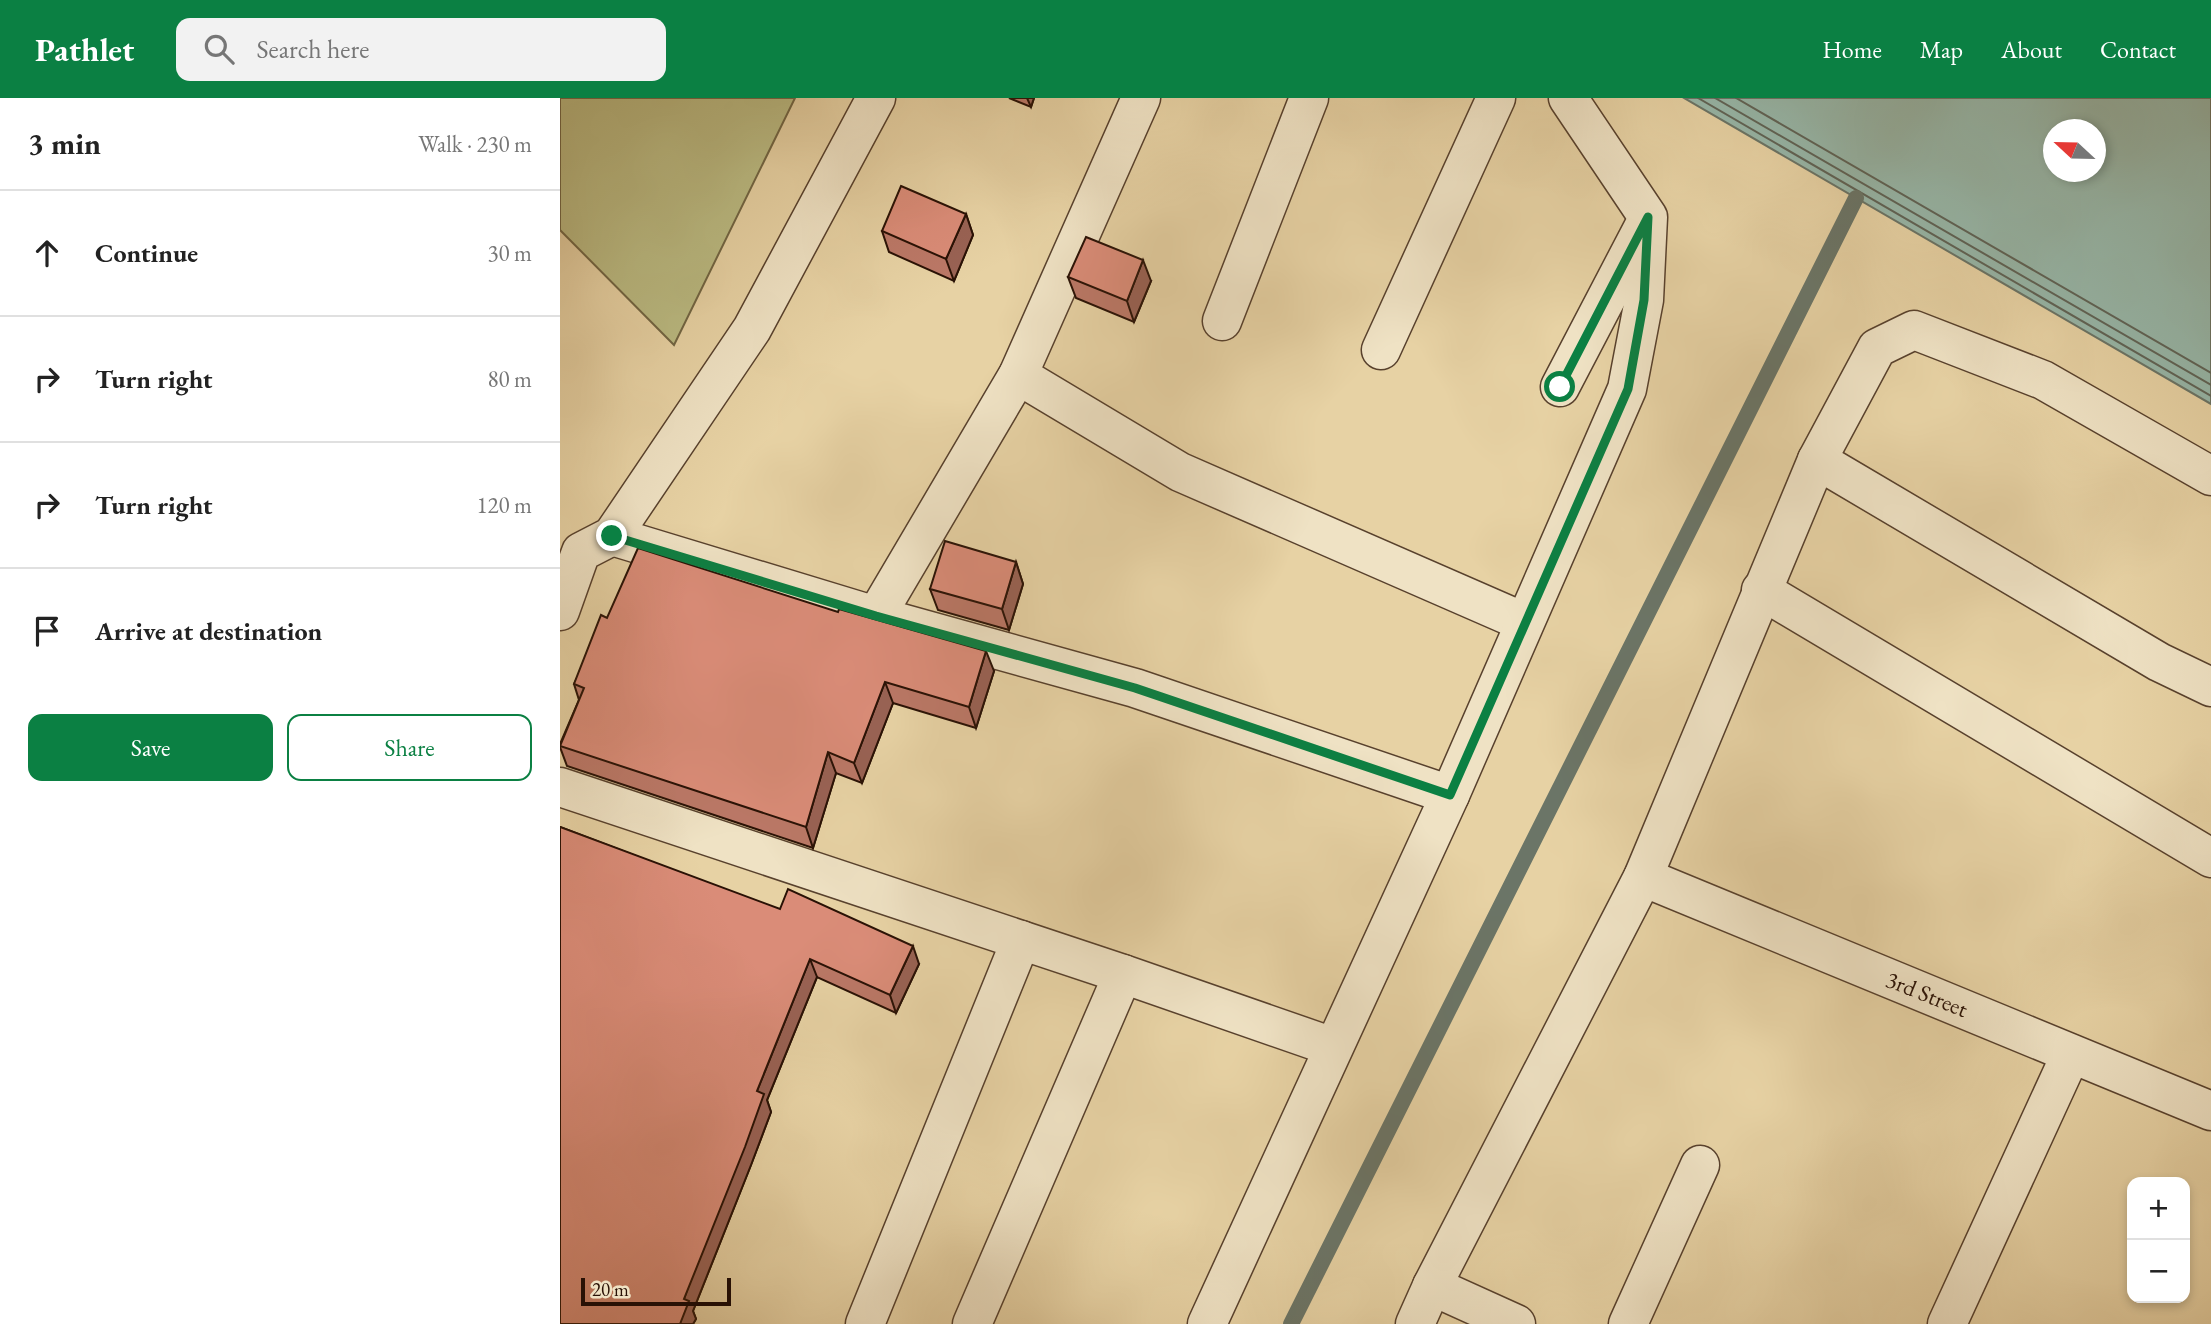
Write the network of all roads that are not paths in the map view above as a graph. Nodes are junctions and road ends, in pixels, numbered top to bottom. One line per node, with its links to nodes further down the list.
1 (876, 98): 13 (street)
2 (1141, 98): 9 (street)
3 (1309, 98): 7 (street)
4 (1496, 98): 8 (street)
5 (1568, 98): 6 (street)
6 (1648, 217): 10 (street); 17 (street)
7 (1222, 321)
8 (1381, 350)
9 (1018, 375): 16 (street); 17 (street)
10 (1560, 387)
11 (1817, 460): 12 (street); 14 (street); 18 (street)
12 (2211, 476)
13 (612, 536): 15 (street); 16 (street)
14 (1761, 590): 21 (street); 22 (street)
15 (560, 611)
16 (876, 616): 20 (street)
17 (1524, 622): 20 (street)
18 (2211, 687)
19 (560, 788): 23 (street)
20 (1450, 795): 25 (street)
21 (2211, 858)
22 (1643, 877): 26 (street, 3rd Street); 29 (street)
23 (1021, 940): 24 (street); 30 (street)
24 (1122, 974): 25 (street); 31 (street)
25 (1333, 1047): 32 (street)
26 (2071, 1054): 27 (street, 3rd Street); 36 (street)
27 (2211, 1111)
28 (1700, 1165): 35 (street)
29 (1432, 1286): 33 (street); 34 (street)
30 (865, 1324)
31 (972, 1324)
32 (1208, 1324)
33 (1415, 1324)
34 (1516, 1324)
35 (1629, 1324)
36 (1947, 1324)

